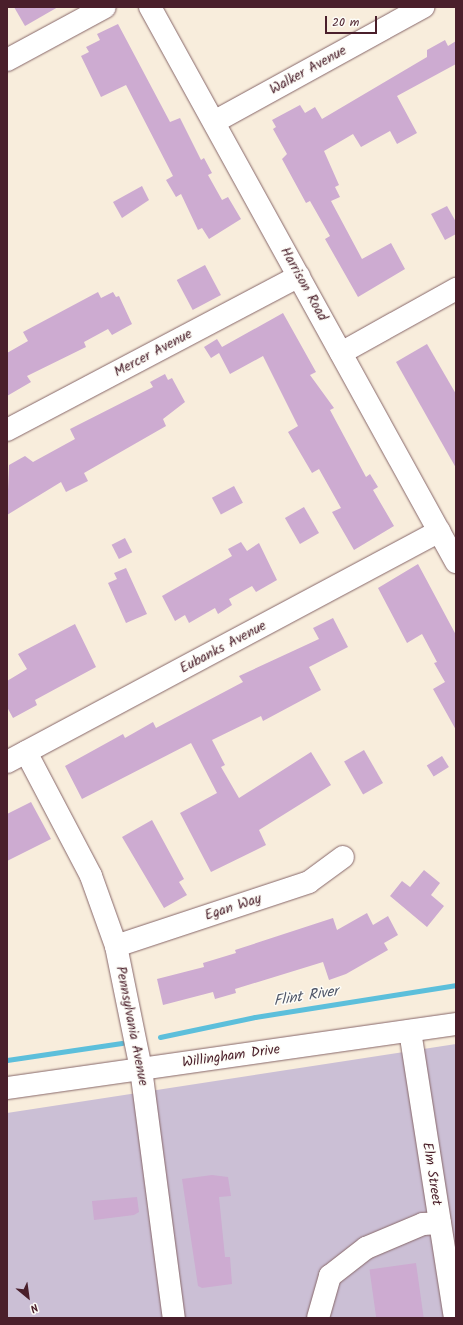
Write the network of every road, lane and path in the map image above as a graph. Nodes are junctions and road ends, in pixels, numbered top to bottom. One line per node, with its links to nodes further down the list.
1 (105, 7): 4 (street)
2 (150, 7): 5 (street, Harrison Road)
3 (423, 7): 5 (street, Walker Avenue)
4 (7, 60)
5 (214, 122): 6 (street, Harrison Road)
6 (299, 276): 8 (street, Harrison Road); 9 (street, Mercer Avenue)
7 (456, 289): 8 (street)
8 (341, 353): 10 (street, Harrison Road)
9 (7, 430)
10 (439, 532): 11 (street, Harrison Road); 12 (street, Eubanks Avenue)
11 (456, 562)
12 (26, 752): 13 (street, Eubanks Avenue); 15 (street, Pennsylvania Avenue)
13 (7, 762)
14 (343, 857): 15 (street, Egan Way)
15 (116, 946): 18 (street, Pennsylvania Avenue)
16 (456, 1024): 17 (street, Willingham Drive)
17 (410, 1031): 18 (street, Willingham Drive); 20 (street, Elm Street)
18 (141, 1069): 19 (street, Willingham Drive); 21 (street, Pennsylvania Avenue)
19 (7, 1088)
20 (440, 1223): 22 (street); 23 (street, Elm Street)
21 (174, 1318)
22 (318, 1318)
23 (455, 1318)

